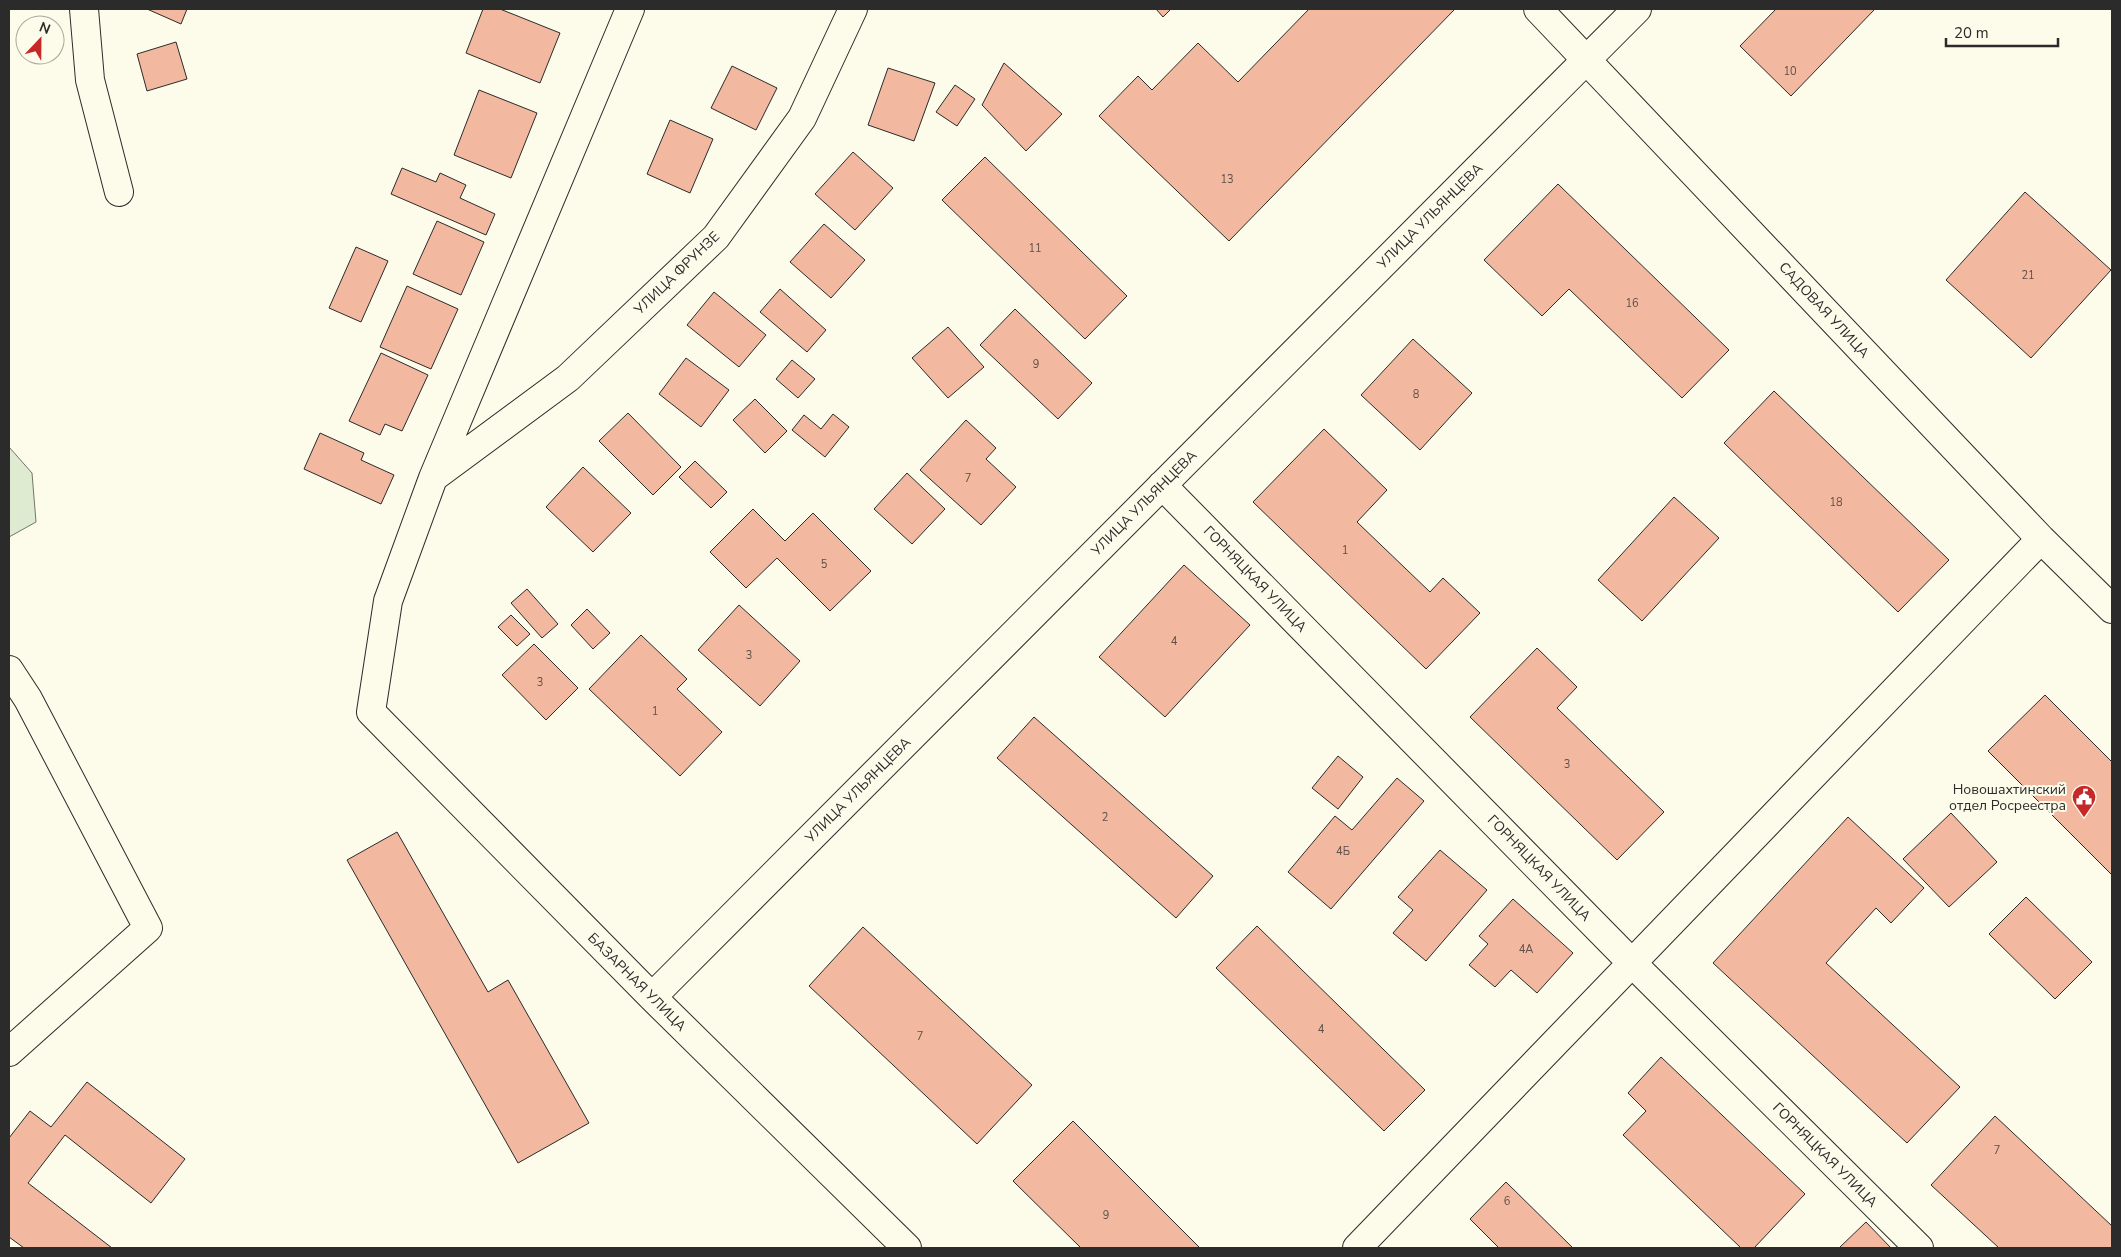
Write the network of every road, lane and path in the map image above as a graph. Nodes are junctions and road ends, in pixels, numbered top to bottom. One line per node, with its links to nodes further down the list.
1 (84, 9): 7 (street)
2 (630, 9): 8 (street)
3 (852, 9): 8 (street, УЛИЦА ФРУНЗЕ)
4 (1538, 9): 6 (street, САДОВАЯ УЛИЦА)
5 (1637, 9): 6 (street, УЛИЦА УЛЬЯНЦЕВА)
6 (1586, 59): 9 (street, УЛИЦА УЛЬЯНЦЕВА); 10 (street, САДОВАЯ УЛИЦА)
7 (119, 192)
8 (433, 478): 14 (street, БАЗАРНАЯ УЛИЦА)
9 (1162, 485): 13 (street, ГОРНЯЦКАЯ УЛИЦА); 14 (street, УЛИЦА УЛЬЯНЦЕВА)
10 (2041, 539): 11 (street, САДОВАЯ УЛИЦА); 13 (street)
11 (2112, 609)
12 (9, 670): 15 (street)
13 (1632, 964): 17 (street); 18 (street, ГОРНЯЦКАЯ УЛИЦА)
14 (652, 997): 16 (street, БАЗАРНАЯ УЛИЦА)
15 (9, 1052)
16 (907, 1248)
17 (1357, 1248)
18 (1919, 1248)

